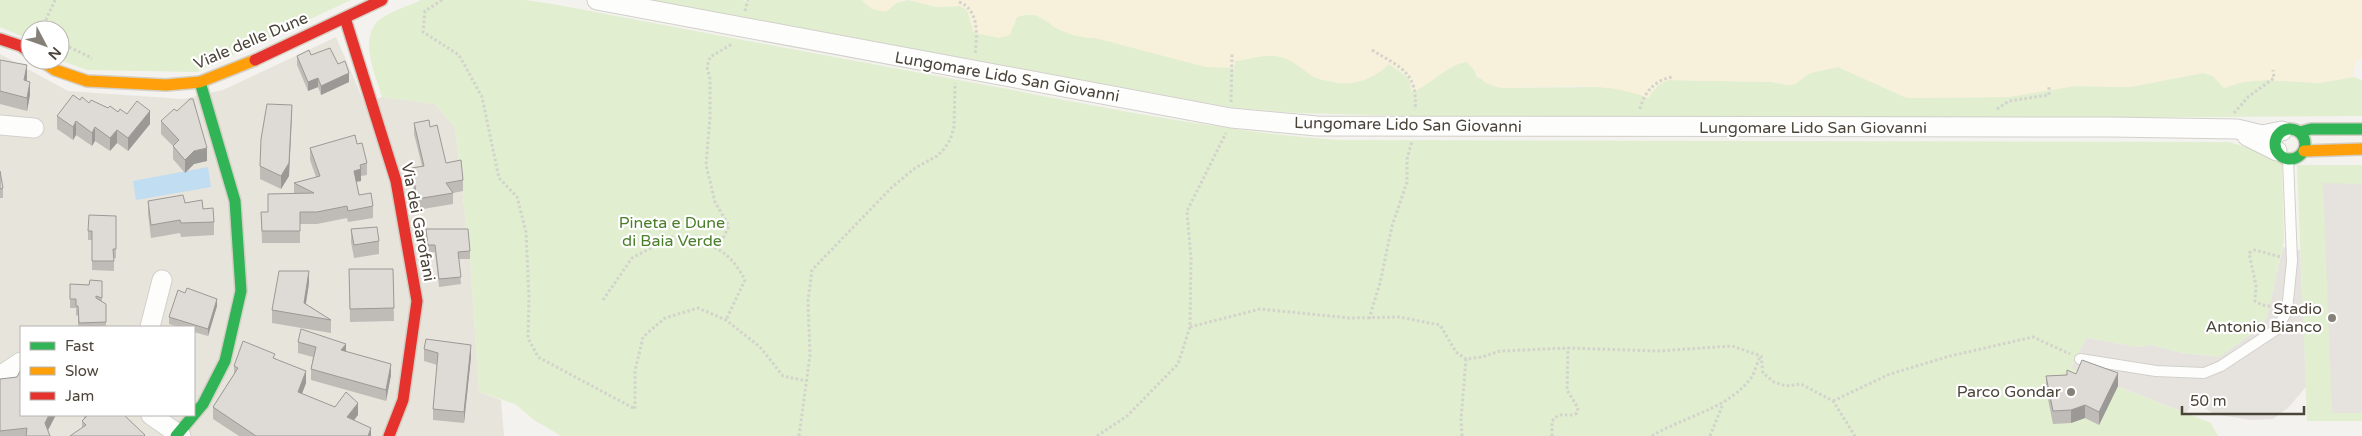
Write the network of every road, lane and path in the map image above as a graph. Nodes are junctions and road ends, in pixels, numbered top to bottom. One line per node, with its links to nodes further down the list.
1 (56, 0): 8 (path)
2 (382, 0): 7 (street, Viale delle Dune)
3 (442, 0): 38 (path)
4 (597, 0): 9 (street, Lungomare Lido San Giovanni)
5 (748, 0): 9 (path)
6 (959, 2): 14 (path)
7 (346, 18): 18 (street, Viale delle Dune); 54 (street, Via dei Garofani)
8 (47, 20)
9 (742, 27): 14 (street, Lungomare Lido San Giovanni); 32 (path)
10 (0, 39): 11 (street)
11 (20, 46)
12 (1372, 50): 24 (path)
13 (1232, 52): 20 (path)
14 (964, 69): 20 (street, Lungomare Lido San Giovanni); 47 (path)
15 (55, 70): 18 (street, Viale delle Dune)
16 (2272, 70): 27 (path)
17 (1673, 77): 22 (path)
18 (200, 82): 50 (street)
19 (2049, 86): 25 (path)
20 (1231, 118): 24 (street, Lungomare Lido San Giovanni); 40 (path)
21 (0, 125): 23 (street)
22 (1638, 127): 24 (street, Lungomare Lido San Giovanni); 25 (street, Lungomare Lido San Giovanni)
23 (34, 128)
24 (1414, 128): 37 (path)
25 (1990, 128): 27 (street, Lungomare Lido San Giovanni)
26 (2362, 129): 28 (street)
27 (2230, 130): 28 (street); 31 (street)
28 (2292, 131): 30 (street); 31 (street)
29 (2362, 148): 30 (street)
30 (2304, 151): 31 (street)
31 (2282, 155): 33 (lane)
32 (718, 248): 35 (path); 38 (path)
33 (2292, 261): 36 (lane); 36 (path)
34 (162, 280): 39 (street)
35 (603, 300)
36 (2287, 311): 44 (lane)
37 (1368, 319): 40 (path); 43 (path)
38 (726, 320): 47 (path)
39 (150, 326)
40 (1190, 327): 56 (path)
41 (1568, 348): 42 (path); 43 (path); 58 (path)
42 (1761, 356): 48 (path); 49 (path)
43 (1466, 359): 57 (path)
44 (2080, 359): 48 (path)
45 (20, 363): 46 (street)
46 (0, 376)
47 (806, 381): 55 (path)
48 (1833, 401): 61 (path)
49 (1724, 403): 59 (path); 60 (path)
50 (195, 414)
51 (152, 416): 53 (street)
52 (194, 416): 53 (street)
53 (179, 435)
54 (389, 436)
55 (799, 436)
56 (1097, 436)
57 (1462, 436)
58 (1552, 436)
59 (1652, 436)
60 (1710, 436)
61 (1855, 436)

